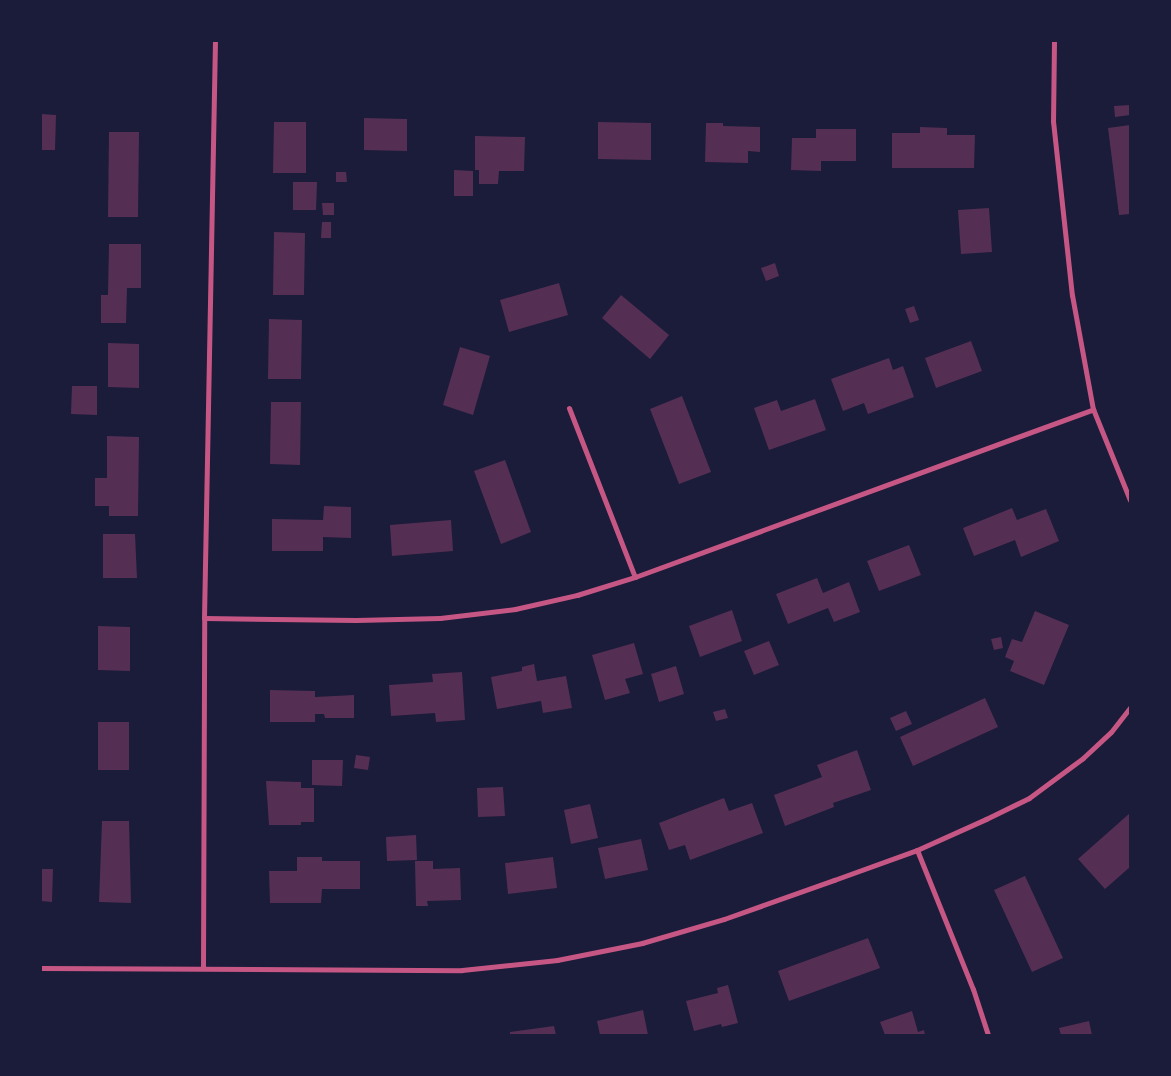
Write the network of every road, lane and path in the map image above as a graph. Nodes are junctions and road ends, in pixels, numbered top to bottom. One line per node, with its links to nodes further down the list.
1 (215, 41): 7 (street)
2 (1054, 41): 4 (street)
3 (568, 408): 6 (street)
4 (1093, 409): 5 (street); 6 (street)
5 (1130, 500)
6 (635, 578): 7 (street)
7 (204, 618): 11 (street)
8 (1130, 708): 9 (street)
9 (917, 850): 11 (street); 12 (street)
10 (41, 968): 11 (street)
11 (202, 968)
12 (988, 1035)

